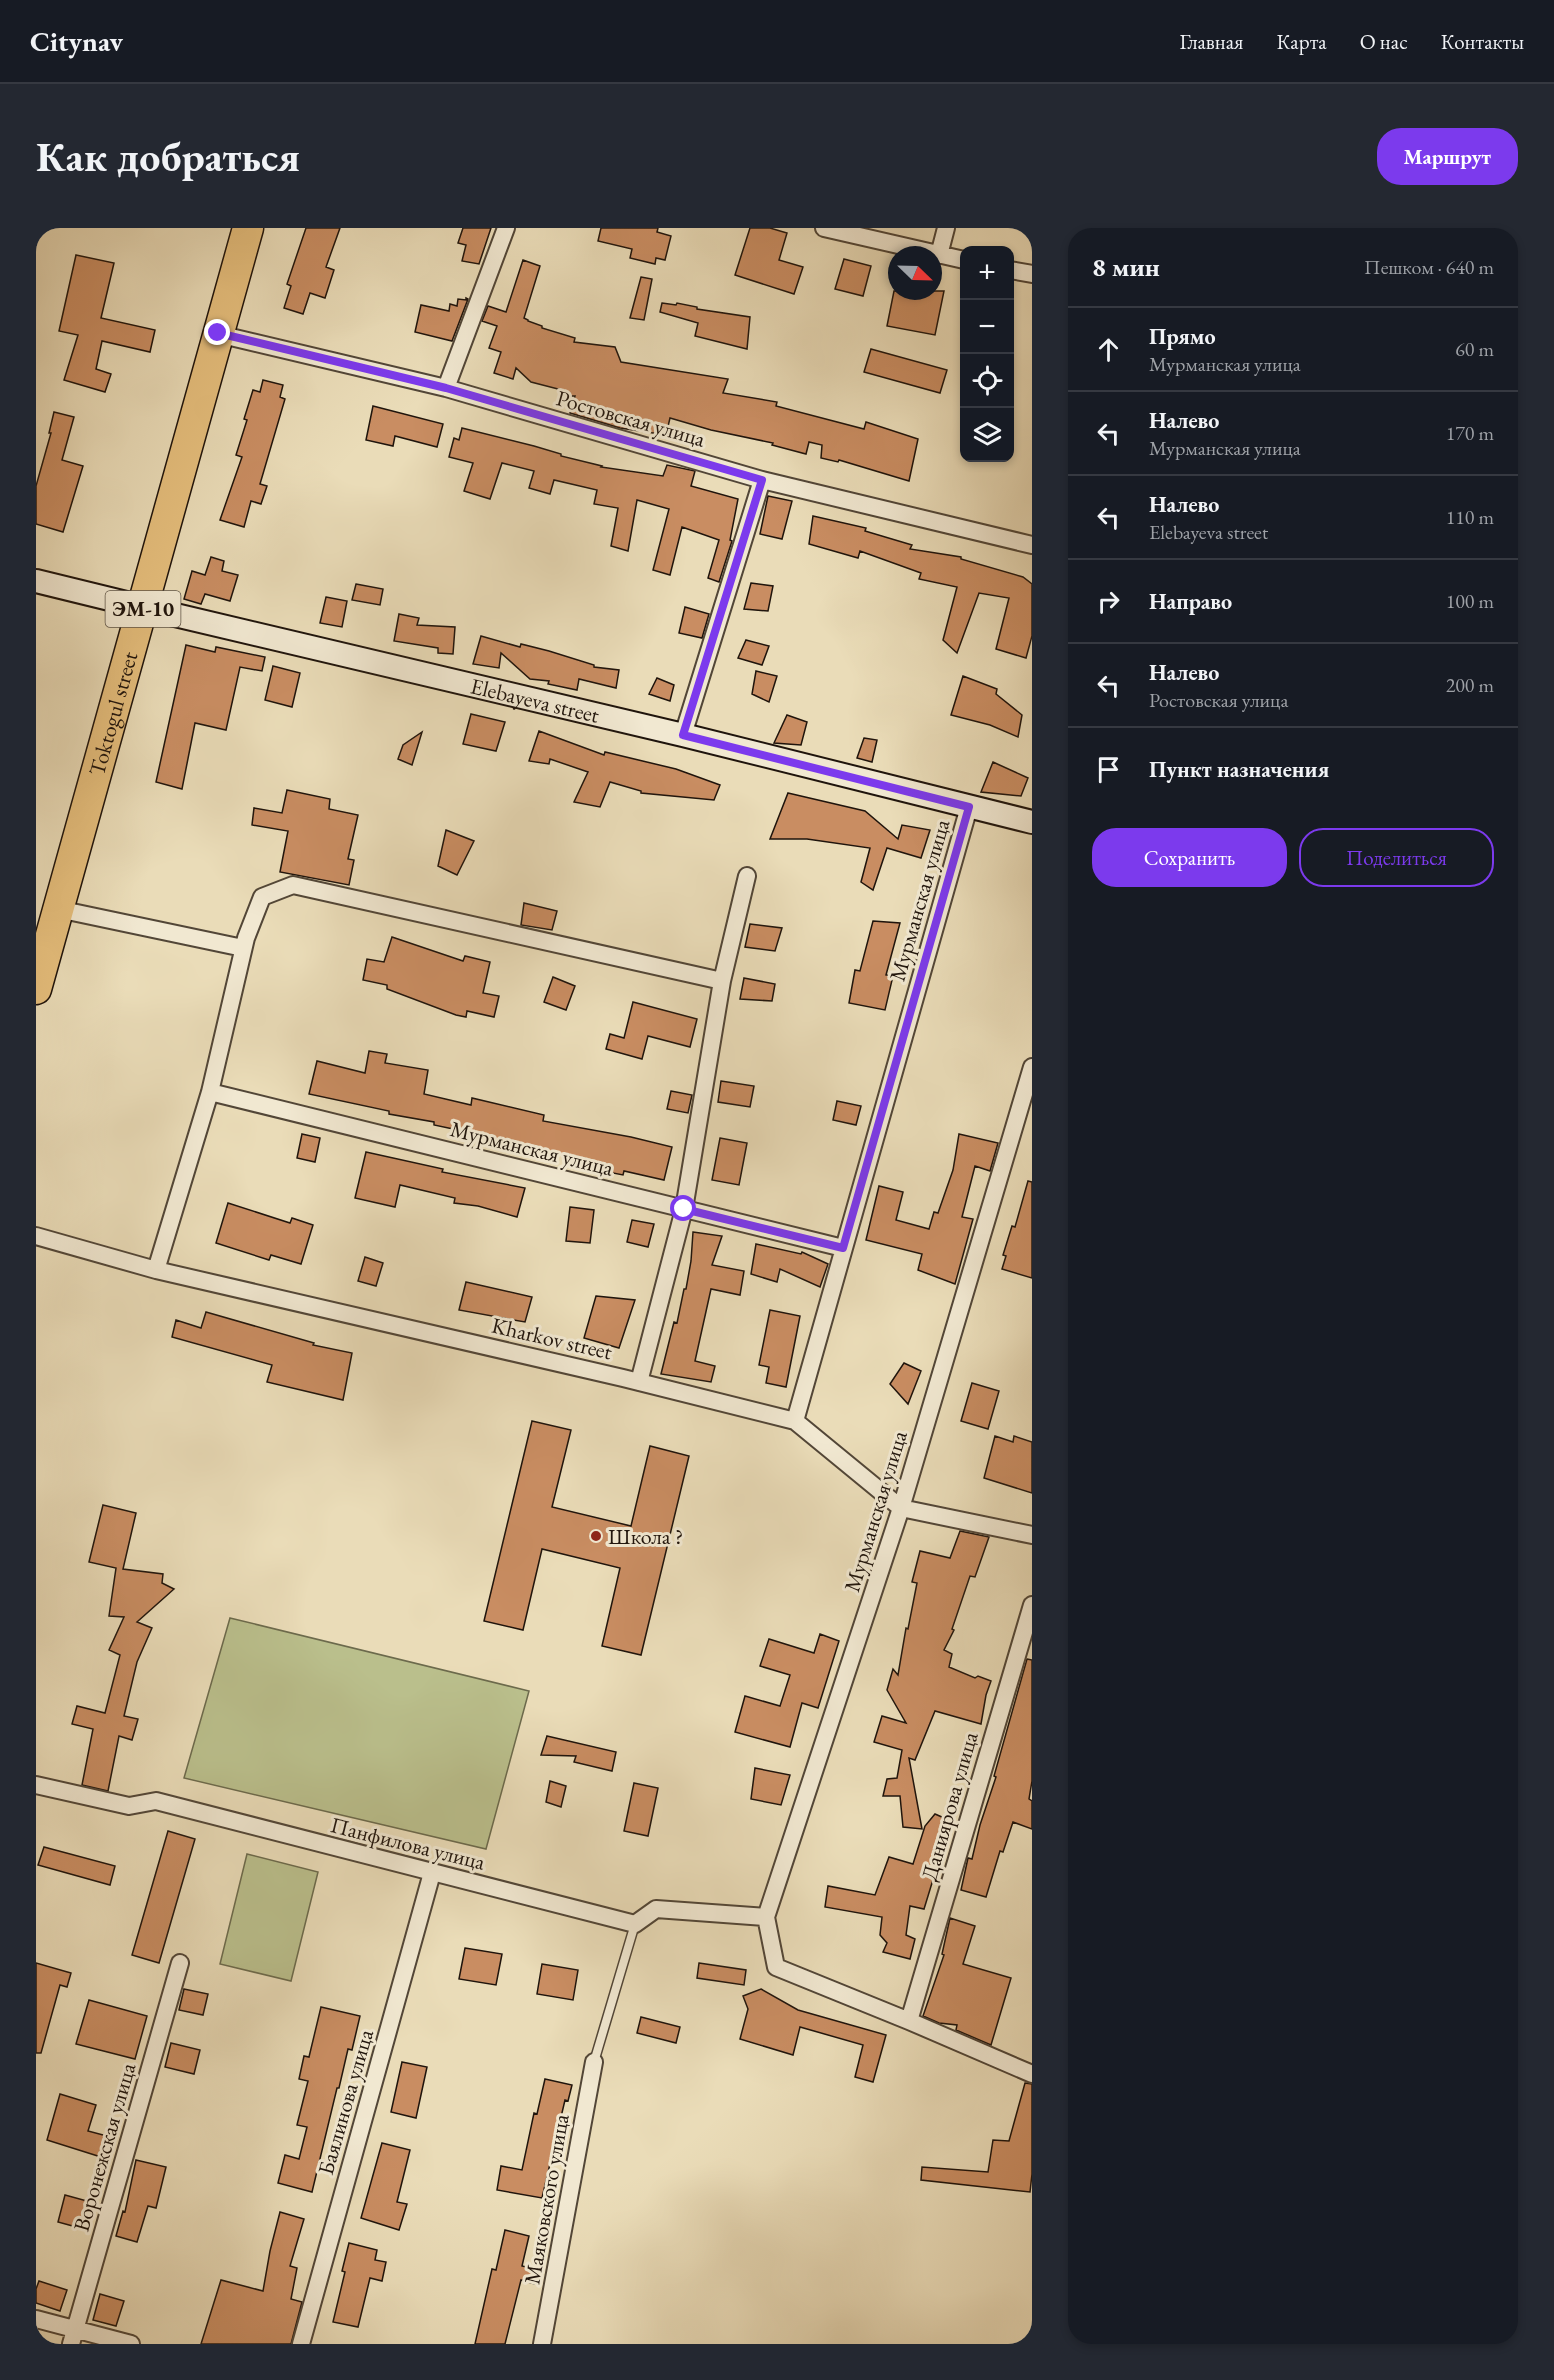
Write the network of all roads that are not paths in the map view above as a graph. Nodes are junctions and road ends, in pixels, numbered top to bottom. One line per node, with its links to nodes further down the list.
1 (248, 228): 11 (highway, Toktogul street / ЭМ-10)
2 (506, 228): 12 (street)
3 (824, 228): 5 (street)
4 (946, 228): 6 (street)
5 (901, 246)
6 (941, 246)
7 (942, 256): 8 (street)
8 (960, 259)
9 (1014, 271): 10 (street)
10 (1032, 274)
11 (218, 333): 12 (street, Ростовская улица); 16 (highway, Toktogul street / ЭМ-10)
12 (446, 388): 13 (street, Ростовская улица)
13 (762, 480): 14 (street, Ростовская улица); 17 (street)
14 (1032, 545)
15 (36, 581): 16 (main road, Elebayeva street)
16 (143, 607): 17 (main road, Elebayeva street); 21 (highway, Toktogul street / ЭМ-10)
17 (683, 735): 18 (main road, Elebayeva street)
18 (969, 807): 19 (main road, Elebayeva street); 29 (street, Мурманская улица)
19 (1032, 822)
20 (747, 876): 23 (street)
21 (58, 909): 22 (street); 24 (highway, Toktogul street / ЭМ-10)
22 (243, 948): 23 (street); 26 (street)
23 (722, 981): 27 (street)
24 (36, 989)
25 (1032, 1066): 33 (street, Мурманская улица)
26 (210, 1092): 27 (street, Мурманская улица); 30 (street)
27 (684, 1209): 29 (street, Мурманская улица); 31 (street)
28 (36, 1236): 30 (street, Kharkov street)
29 (843, 1248): 32 (street, Мурманская улица)
30 (156, 1270): 31 (street, Kharkov street)
31 (639, 1382): 32 (street, Kharkov street)
32 (795, 1421): 33 (street, Kharkov street)
33 (901, 1508): 34 (street, Kharkov street); 38 (street, Мурманская улица)
34 (1032, 1535)
35 (1032, 1605): 41 (street, Даниярова улица)
36 (36, 1785): 37 (street, Панфилова улица)
37 (432, 1873): 39 (street, Панфилова улица); 47 (street, Баялинова улица)
38 (766, 1917): 39 (street); 41 (street, Мурманская улица)
39 (635, 1924): 42 (lane)
40 (180, 1963): 45 (street, Воронежская улица)
41 (909, 2021): 43 (street)
42 (594, 2062): 48 (street, Маяковского улица)
43 (1032, 2074)
44 (36, 2319): 45 (street)
45 (73, 2337): 46 (street)
46 (131, 2344)
47 (301, 2344)
48 (542, 2344)

